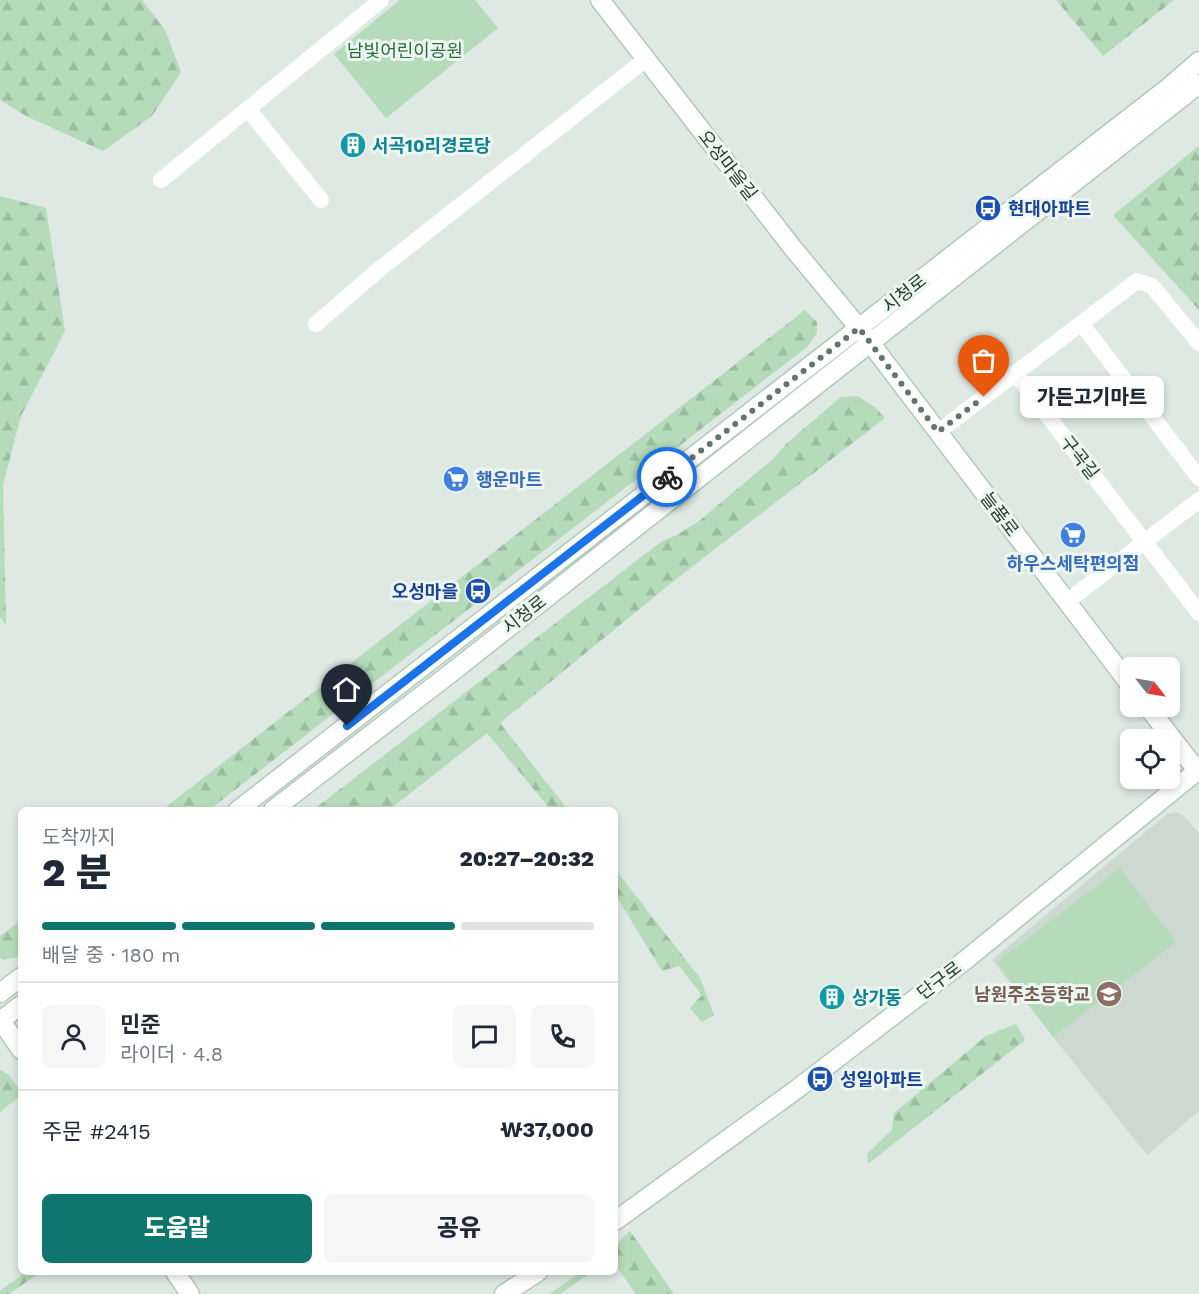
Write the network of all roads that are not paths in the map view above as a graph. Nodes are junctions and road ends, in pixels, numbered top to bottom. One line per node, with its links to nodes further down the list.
1 (381, 0): 6 (street)
2 (600, 0): 3 (street, 오성마을길)
3 (646, 59): 10 (street); 11 (street, 오성마을길)
4 (1199, 61): 11 (street, 시청로)
5 (1199, 84): 11 (street, 시청로)
6 (248, 109): 7 (street); 8 (street)
7 (161, 180)
8 (321, 200)
9 (1081, 323): 12 (street); 13 (street); 15 (street)
10 (316, 324)
11 (864, 335): 14 (street, 늘품로); 23 (street, 시청로); 24 (street, 시청로)
12 (1199, 343)
13 (1015, 373): 14 (street); 17 (street, 구곡길)
14 (938, 432): 18 (street, 늘품로)
15 (1199, 477)
16 (1199, 500): 17 (street)
17 (1145, 541): 18 (street); 19 (street, 구곡길)
18 (1068, 601): 20 (street, 늘품로)
19 (1199, 613)
20 (1120, 671)
21 (1156, 717): 22 (street)
22 (1198, 771): 30 (street, 단구로)
23 (242, 807)
24 (277, 807)
25 (18, 979): 26 (street)
26 (0, 993)
27 (18, 1007): 28 (street)
28 (0, 1020): 29 (street)
29 (18, 1046)
30 (618, 1219)
31 (177, 1275): 33 (street)
32 (533, 1275): 34 (street)
33 (190, 1294)
34 (504, 1294)

